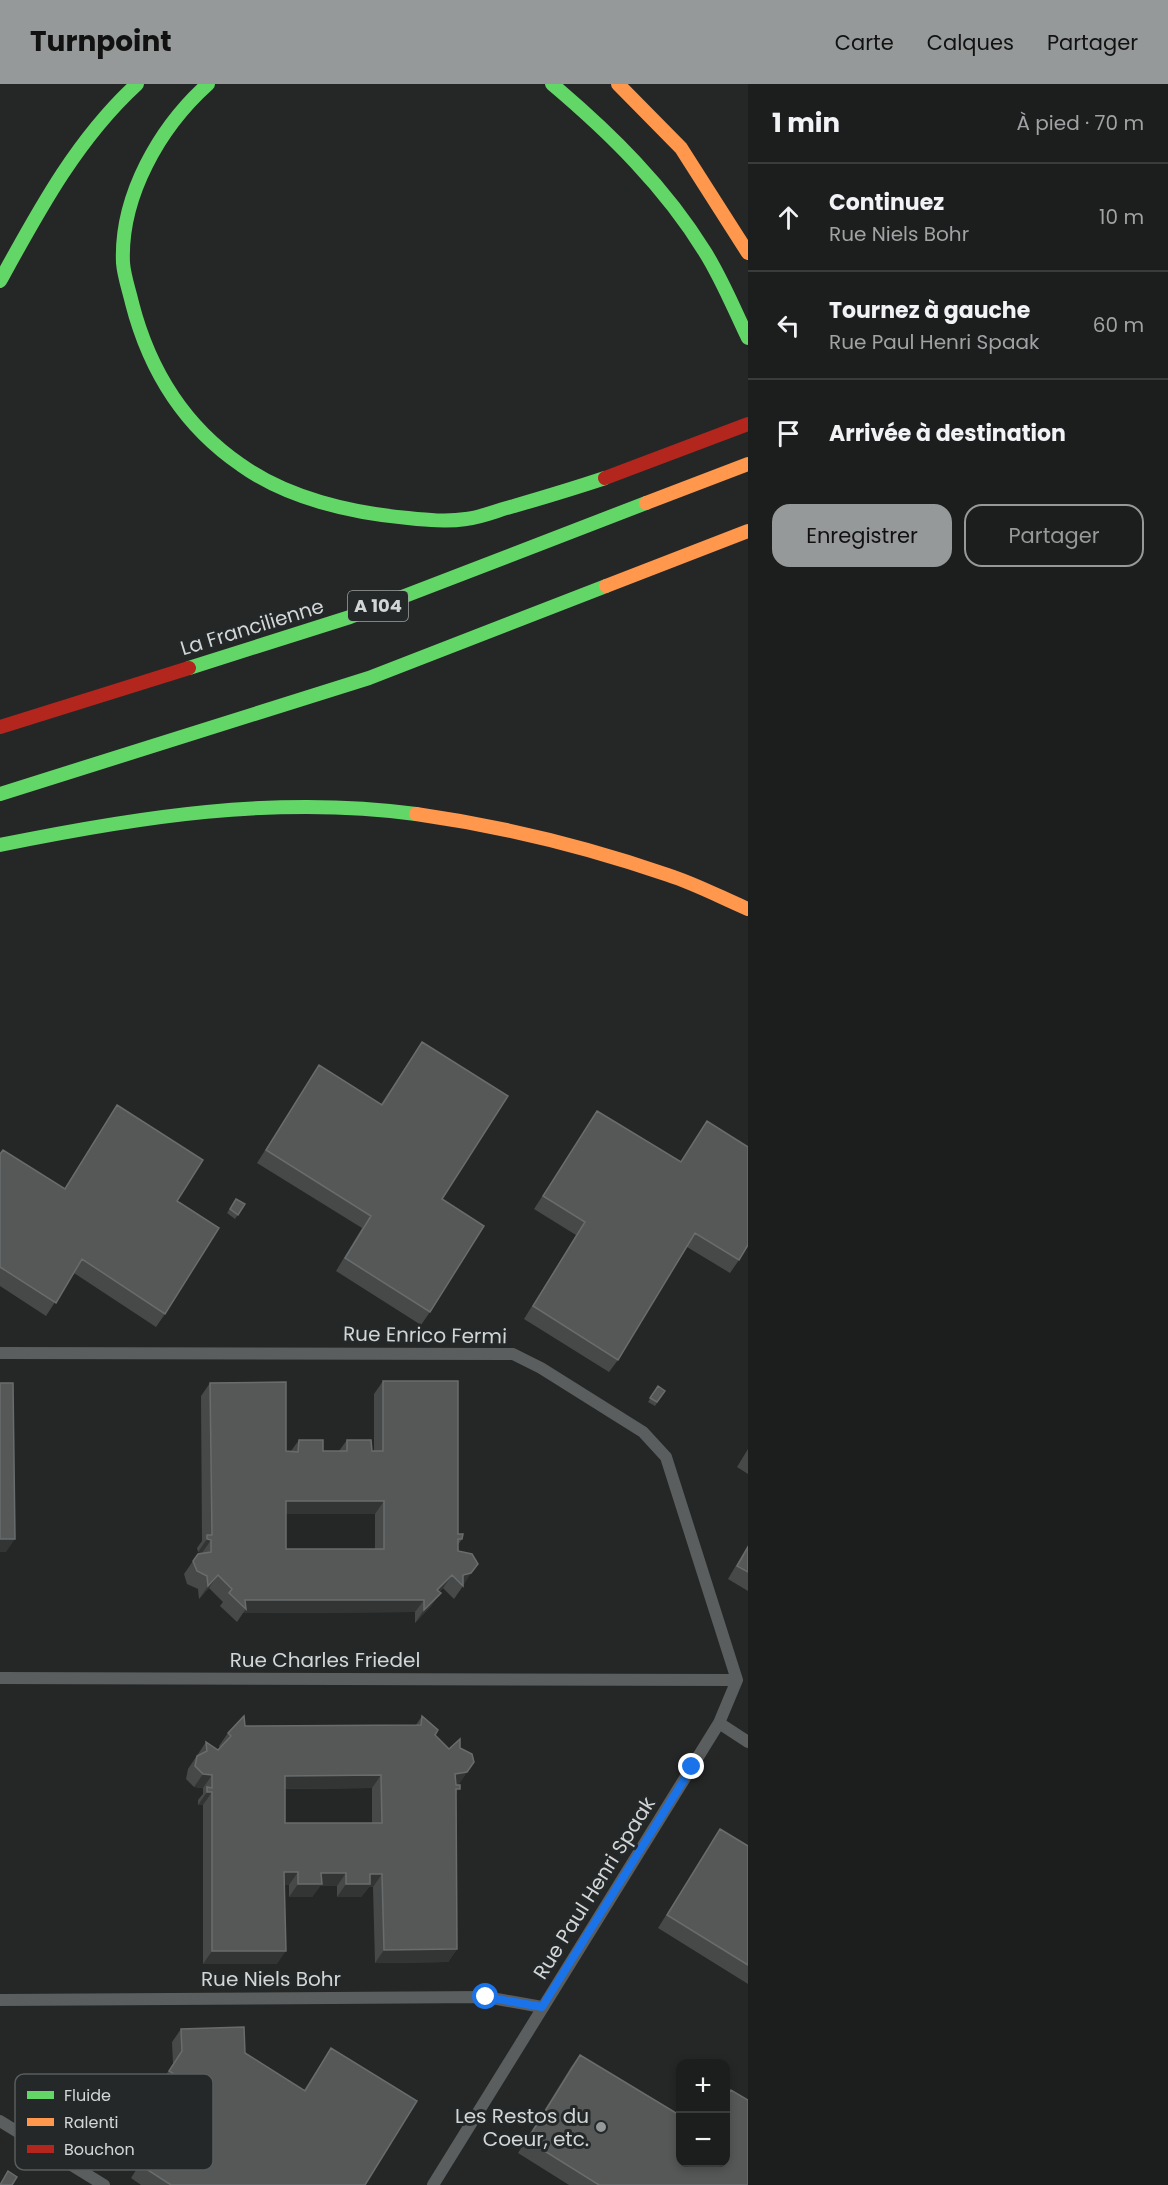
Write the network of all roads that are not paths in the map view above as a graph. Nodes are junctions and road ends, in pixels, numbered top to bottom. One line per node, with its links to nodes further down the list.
1 (136, 84): 6 (highway)
2 (208, 84): 8 (highway)
3 (552, 84): 7 (highway)
4 (618, 84): 5 (highway)
5 (748, 253)
6 (0, 281)
7 (746, 334)
8 (748, 424)
9 (748, 464): 11 (highway, La Francilienne / A 104)
10 (748, 531): 12 (highway)
11 (0, 727)
12 (0, 794)
13 (0, 845): 14 (highway)
14 (748, 909)
15 (0, 1353): 17 (lane, Rue Enrico Fermi)
16 (0, 1678): 17 (lane, Rue Charles Friedel)
17 (737, 1680): 18 (lane, Rue Paul Henri Spaak)
18 (719, 1723): 19 (lane); 21 (lane, Rue Paul Henri Spaak)
19 (748, 1742)
20 (0, 2000): 21 (lane, Rue Niels Bohr)
21 (542, 2007): 25 (lane, Rue Paul Henri Spaak)
22 (0, 2121): 23 (lane)
23 (15, 2130)
24 (80, 2170): 26 (lane)
25 (435, 2184)
26 (104, 2185)

